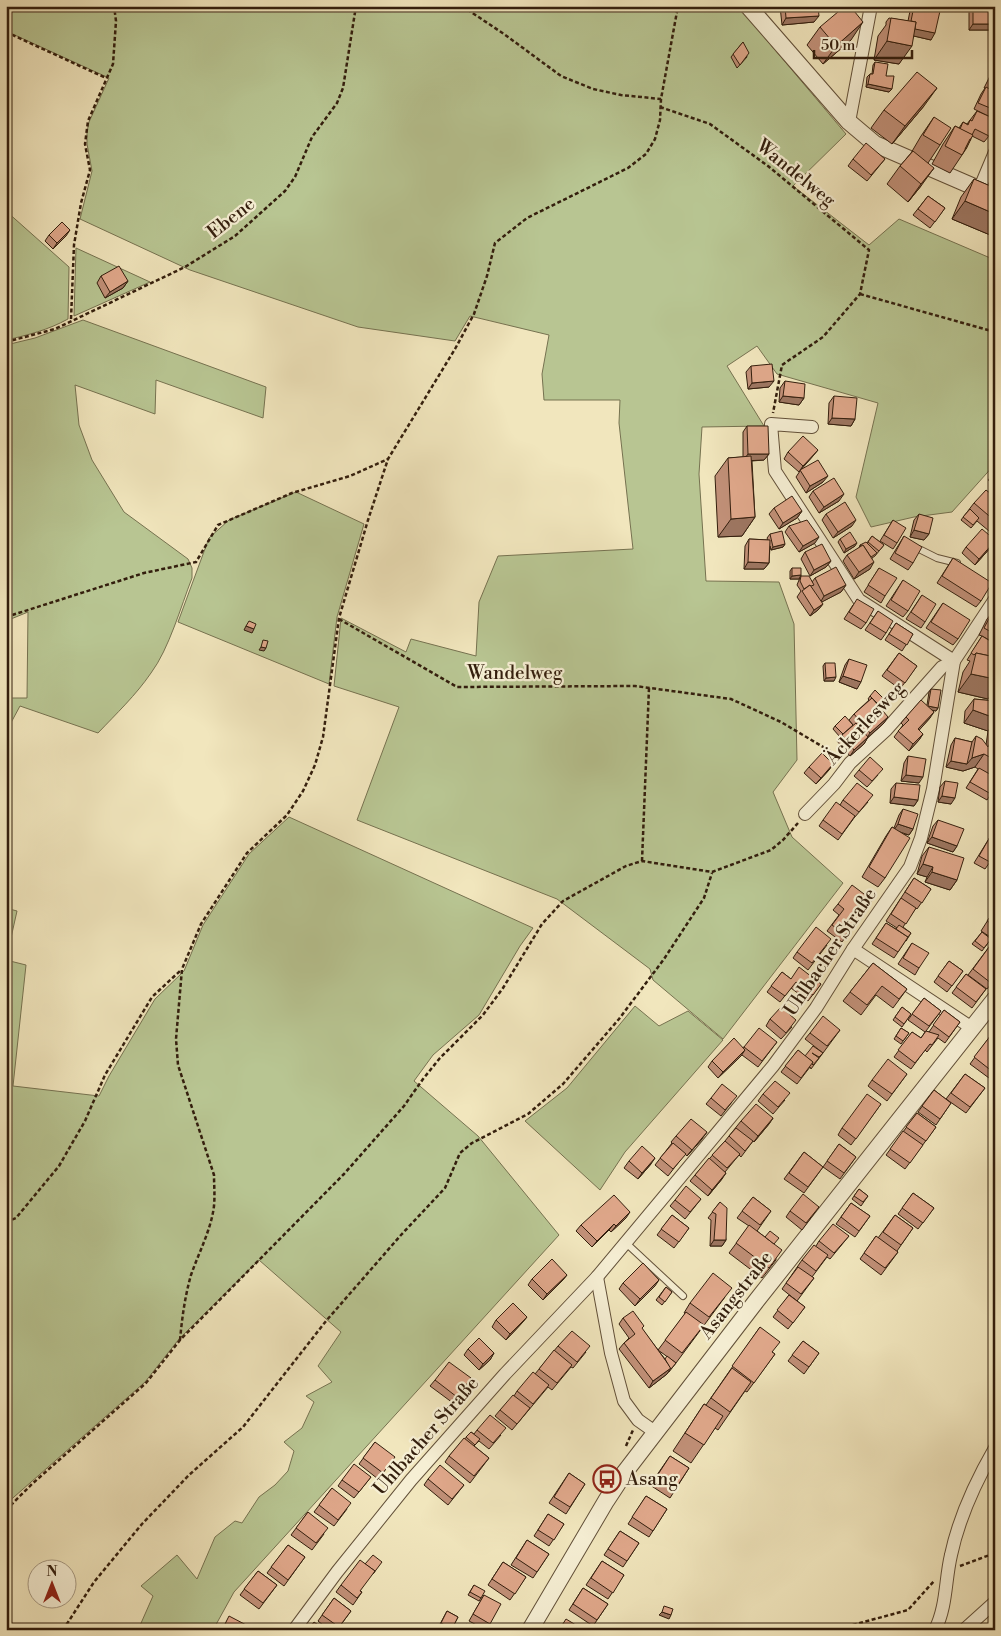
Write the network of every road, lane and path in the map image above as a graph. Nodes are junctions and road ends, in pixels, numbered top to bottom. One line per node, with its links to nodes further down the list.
1 (114, 6): 8 (path)
2 (356, 6): 16 (path, Ebene)
3 (462, 6): 9 (path)
4 (678, 6): 9 (path)
5 (871, 6): 11 (street)
6 (750, 7): 11 (street)
7 (6, 32): 8 (path)
8 (106, 78): 16 (path)
9 (661, 98): 10 (path)
10 (660, 107): 15 (path, Wandelweg); 21 (path)
11 (849, 122): 13 (street)
12 (995, 152): 13 (street)
13 (978, 190): 14 (street)
14 (995, 196)
15 (860, 294): 17 (path); 19 (path, Wandelweg)
16 (71, 320): 18 (path, Ebene)
17 (995, 332)
18 (6, 342)
19 (770, 424): 20 (street); 27 (street)
20 (812, 427)
21 (388, 459): 25 (path); 26 (path)
22 (921, 550): 23 (lane)
23 (961, 565)
24 (995, 599): 27 (street, Uhlbacher Straße)
25 (6, 617)
26 (339, 618): 28 (path, Wandelweg); 34 (path)
27 (954, 661): 29 (street, Äckerlesweg); 33 (street, Uhlbacher Straße)
28 (648, 688): 29 (path, Wandelweg); 31 (path)
29 (850, 763): 30 (street, Äckerlesweg)
30 (805, 814): 32 (path)
31 (642, 861): 32 (path); 41 (path)
32 (712, 872): 48 (path)
33 (853, 949): 36 (street); 38 (street, Uhlbacher Straße)
34 (182, 969): 37 (path); 41 (path)
35 (995, 999): 36 (street, Asangstraße)
36 (972, 1028): 42 (street, Asangstraße)
37 (6, 1222)
38 (626, 1243): 39 (street, Uhlbacher Straße); 40 (lane)
39 (598, 1277): 42 (street); 49 (street, Uhlbacher Straße)
40 (683, 1296)
41 (180, 1340): 44 (path)
42 (655, 1432): 50 (street, Asangstraße)
43 (995, 1448): 46 (street)
44 (6, 1510)
45 (995, 1553): 46 (path)
46 (948, 1571): 51 (path); 52 (street)
47 (995, 1602): 53 (street)
48 (63, 1630)
49 (294, 1630)
50 (530, 1630)
51 (834, 1630)
52 (935, 1630)
53 (964, 1630)

